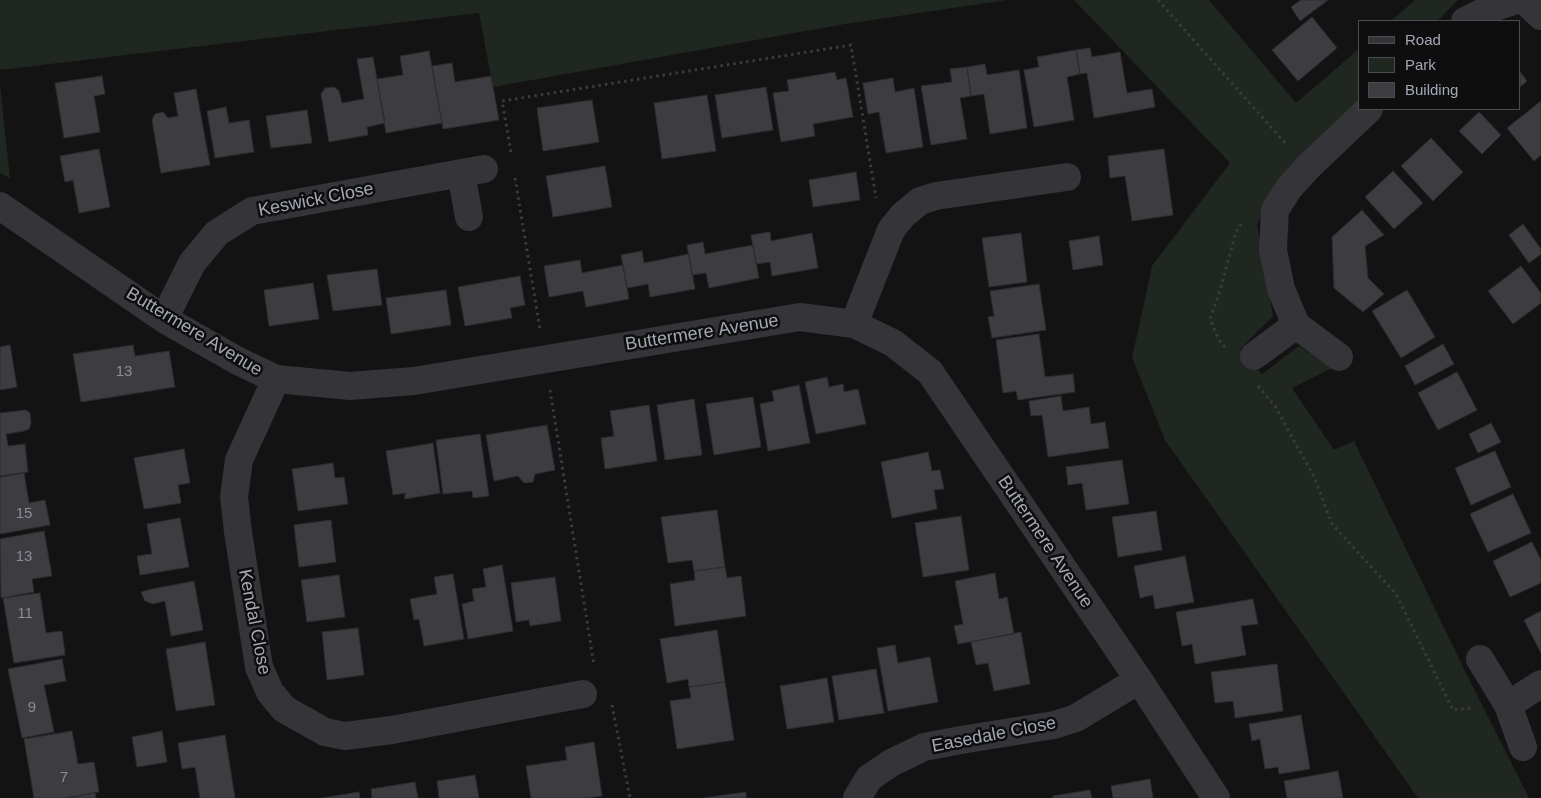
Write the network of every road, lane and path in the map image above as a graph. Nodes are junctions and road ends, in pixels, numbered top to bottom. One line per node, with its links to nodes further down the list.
1 (1158, 0): 8 (path)
2 (1517, 0): 5 (street)
3 (1524, 0): 4 (street)
4 (1541, 16)
5 (1467, 20)
6 (1368, 110): 8 (street)
7 (511, 156): 11 (path)
8 (1308, 167): 17 (street)
9 (514, 175): 20 (path)
10 (1067, 177): 16 (street)
11 (876, 199)
12 (0, 206): 15 (street, Buttermere Avenue)
13 (1246, 215): 18 (path)
14 (469, 217): 15 (street, Keswick Close)
15 (164, 319): 21 (street, Buttermere Avenue)
16 (854, 324): 20 (street, Buttermere Avenue); 24 (street, Buttermere Avenue)
17 (1296, 324): 18 (street); 19 (street)
18 (1243, 355)
19 (1339, 357)
20 (545, 359): 21 (street, Buttermere Avenue); 26 (path)
21 (276, 380): 26 (street, Kendal Close)
22 (1256, 384): 27 (path)
23 (1480, 659): 27 (street)
24 (1139, 680): 30 (street, Easedale Close); 31 (street, Buttermere Avenue)
25 (1541, 684): 27 (street)
26 (591, 692): 29 (path)
27 (1508, 705): 28 (street)
28 (1523, 747)
29 (630, 798)
30 (857, 798)
31 (1216, 798)

